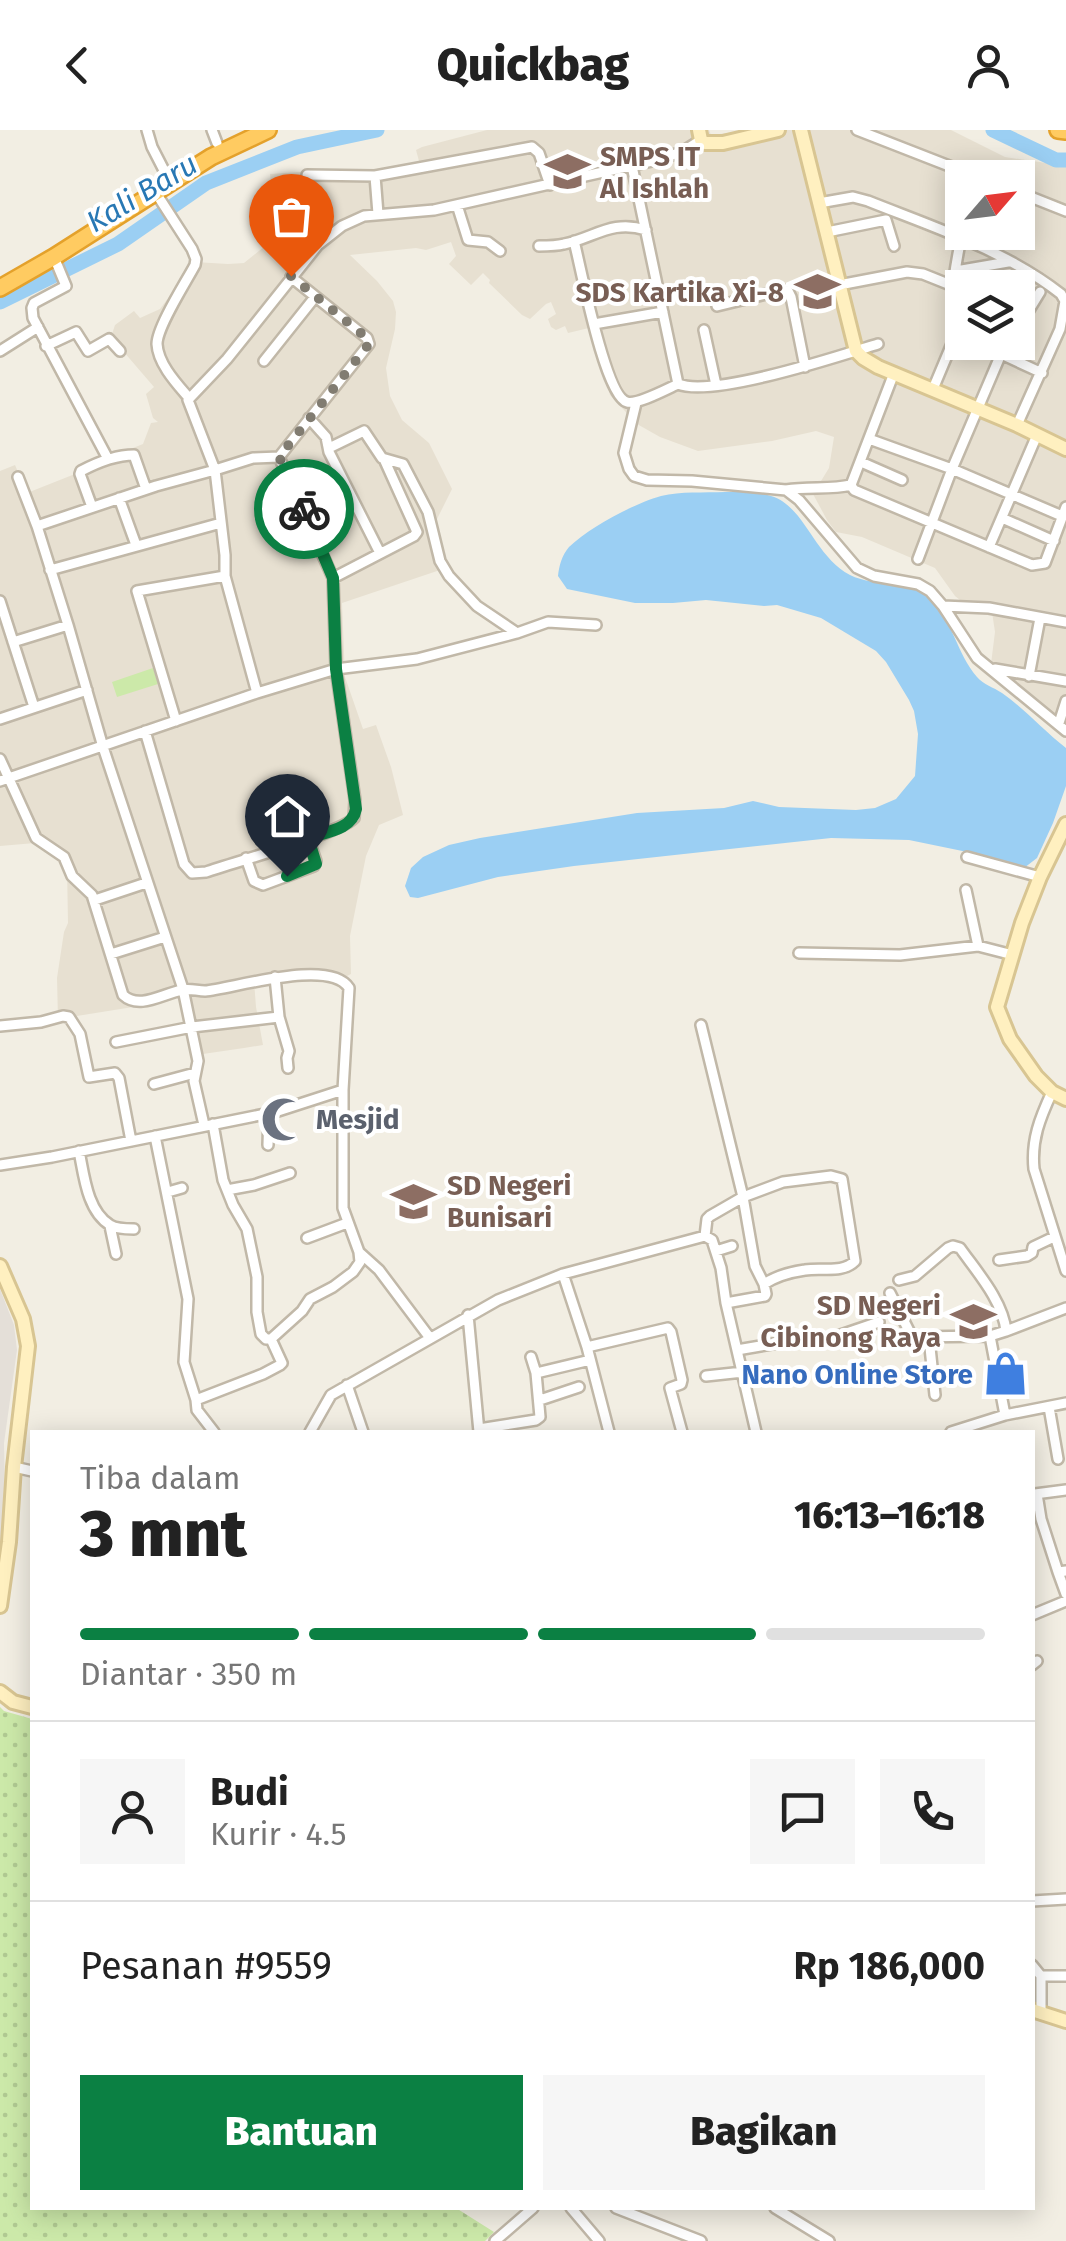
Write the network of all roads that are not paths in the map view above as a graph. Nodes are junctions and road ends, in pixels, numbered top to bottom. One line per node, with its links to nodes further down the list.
1 (147, 130): 15 (street)
2 (242, 130): 10 (highway)
3 (268, 130): 15 (highway)
4 (778, 130): 9 (street)
5 (802, 130): 19 (street)
6 (857, 130): 11 (street)
7 (1058, 130): 8 (highway)
8 (1066, 131)
9 (700, 135): 12 (street)
10 (214, 137): 15 (highway)
11 (945, 164)
12 (632, 166): 16 (street); 23 (street)
13 (307, 175): 14 (street)
14 (376, 176): 16 (street); 22 (street)
15 (168, 179): 17 (highway); 34 (highway)
16 (550, 185): 20 (street)
17 (160, 198): 32 (highway); 63 (street)
18 (1035, 198): 21 (street)
19 (820, 203): 24 (street); 25 (street)
20 (457, 205): 22 (street); 30 (street)
21 (1066, 210)
22 (378, 214): 35 (street)
23 (646, 230): 26 (street); 43 (street)
24 (827, 232): 28 (street); 37 (street)
25 (945, 232)
26 (574, 241): 27 (street); 44 (street)
27 (539, 246)
28 (894, 246)
29 (987, 250): 31 (street)
30 (500, 252)
31 (1009, 261): 33 (street); 47 (street)
32 (57, 263): 38 (highway); 45 (street)
33 (961, 270)
34 (0, 276)
35 (291, 276): 40 (street); 63 (street)
36 (945, 283): 37 (street)
37 (840, 285): 51 (street)
38 (0, 288)
39 (1040, 292): 41 (street)
40 (315, 298): 56 (street); 66 (street)
41 (1035, 300)
42 (717, 306): 57 (street)
43 (662, 312): 44 (street); 60 (street)
44 (594, 324): 64 (street)
45 (38, 327): 49 (street); 50 (street)
46 (704, 330): 61 (street)
47 (1063, 330): 59 (street)
48 (878, 344): 51 (street)
49 (46, 346): 52 (street); 73 (street)
50 (0, 351)
51 (856, 351): 57 (street); 58 (street)
52 (120, 352)
53 (946, 360): 62 (street)
54 (998, 360): 65 (street)
55 (1014, 360): 59 (street)
56 (264, 362)
57 (804, 368): 61 (street)
58 (894, 373): 62 (street); 69 (street)
59 (1042, 373): 67 (street)
60 (678, 384): 61 (street); 64 (street)
61 (716, 386)
62 (933, 389): 65 (street)
63 (189, 398): 77 (street)
64 (636, 403): 82 (street)
65 (978, 409): 67 (street); 76 (street)
66 (309, 418): 70 (street); 72 (street)
67 (1017, 425): 68 (street)
68 (1037, 436): 71 (street); 83 (street)
69 (869, 439): 75 (street); 76 (street)
70 (329, 448): 74 (street); 94 (street)
71 (1066, 449)
72 (279, 457): 77 (street); 98 (street)
73 (108, 459): 81 (street); 85 (street)
74 (384, 459): 94 (street); 105 (street)
75 (861, 462): 79 (street); 80 (street)
76 (952, 469): 83 (street); 89 (street)
77 (214, 470): 81 (street); 88 (street)
78 (18, 476): 90 (street)
79 (902, 480)
80 (852, 485): 82 (street); 89 (street)
81 (146, 489): 84 (street)
82 (786, 490): 100 (street)
83 (1012, 496): 86 (street); 87 (street)
84 (120, 498): 85 (street); 92 (street)
85 (92, 507): 90 (street)
86 (1064, 512): 91 (street)
87 (1002, 518): 91 (street); 93 (street)
88 (221, 523): 92 (street); 97 (street)
89 (931, 523): 93 (street); 95 (street)
90 (37, 526): 96 (street)
91 (1054, 541): 93 (street)
92 (136, 545): 96 (street)
93 (988, 547)
94 (380, 553): 98 (street)
95 (918, 559)
96 (50, 570): 103 (street)
97 (225, 576): 112 (street); 116 (street)
98 (333, 578): 108 (street)
99 (0, 601): 106 (street)
100 (943, 606): 101 (street); 107 (street)
101 (1040, 618): 102 (street); 109 (street)
102 (1066, 622)
103 (68, 624): 106 (street); 111 (street)
104 (596, 625): 105 (street)
105 (517, 633): 108 (street)
106 (13, 642): 114 (street)
107 (986, 667): 109 (street); 117 (street)
108 (336, 669): 112 (street); 123 (street)
109 (1029, 676): 110 (street)
110 (1066, 680)
111 (87, 690): 114 (street); 119 (street)
112 (257, 693): 116 (street)
113 (1066, 701): 117 (street)
114 (34, 707): 115 (street)
115 (0, 720)
116 (176, 721): 118 (street)
117 (1062, 727)
118 (146, 731): 119 (street); 125 (street)
119 (103, 746): 121 (street); 127 (street)
120 (0, 759): 121 (street)
121 (5, 780): 129 (street)
122 (1066, 824): 126 (street)
123 (308, 838): 125 (street); 125 (street)
124 (968, 857): 126 (street)
125 (246, 858)
126 (1040, 877): 134 (street)
127 (146, 883): 129 (street); 130 (street)
128 (966, 890): 131 (street)
129 (94, 900): 133 (street)
130 (165, 937): 133 (street); 136 (street)
131 (978, 946): 132 (street); 134 (street)
132 (799, 953)
133 (110, 954): 136 (street)
134 (1013, 955): 146 (street)
135 (275, 978): 136 (street); 137 (street); 145 (street)
136 (183, 990): 140 (street)
137 (279, 1017): 140 (street); 142 (street)
138 (0, 1026): 151 (street)
139 (701, 1026): 159 (street)
140 (192, 1028): 141 (street); 143 (street)
141 (116, 1042)
142 (288, 1068)
143 (195, 1073): 144 (street); 149 (street)
144 (154, 1084)
145 (343, 1090): 148 (street); 160 (street)
146 (1052, 1092): 147 (street); 164 (street)
147 (1066, 1100)
148 (269, 1113): 149 (street); 152 (street)
149 (209, 1125): 150 (street); 157 (street)
150 (155, 1136): 151 (street); 158 (street)
151 (132, 1141): 153 (street)
152 (268, 1145)
153 (79, 1151): 154 (street); 161 (street)
154 (0, 1164)
155 (290, 1173): 157 (street)
156 (182, 1188): 158 (street)
157 (226, 1190): 186 (street)
158 (168, 1192): 197 (street)
159 (743, 1197): 163 (street); 176 (street); 176 (street)
160 (347, 1223): 165 (street); 168 (street)
161 (110, 1226): 162 (street); 169 (street)
162 (134, 1229)
163 (704, 1236): 167 (street); 174 (street)
164 (1054, 1236): 170 (street); 171 (street)
165 (307, 1238)
166 (732, 1246): 167 (street)
167 (716, 1251): 178 (street)
168 (359, 1252): 184 (street); 186 (street)
169 (116, 1254)
170 (1065, 1259): 173 (street)
171 (998, 1260)
172 (0, 1266): 212 (street)
173 (1066, 1272)
174 (563, 1274): 180 (street); 187 (street)
175 (899, 1280): 182 (street)
176 (764, 1284): 178 (street)
177 (890, 1292): 185 (street)
178 (726, 1303): 188 (street)
179 (1066, 1308): 182 (street)
180 (468, 1315): 184 (street); 206 (street)
181 (879, 1322): 188 (street)
182 (1006, 1331): 183 (street)
183 (990, 1336): 185 (street); 201 (street)
184 (430, 1338): 194 (street)
185 (928, 1338): 196 (street)
186 (270, 1339): 197 (street)
187 (587, 1346): 190 (street); 209 (street)
188 (738, 1350): 191 (street)
189 (531, 1357): 192 (street)
190 (590, 1360): 192 (street); 208 (street)
191 (742, 1372): 193 (street); 210 (street)
192 (536, 1373): 198 (street)
193 (706, 1376)
194 (347, 1385): 204 (street); 205 (street)
195 (579, 1386): 198 (street)
196 (935, 1395)
197 (196, 1400): 203 (street)
198 (540, 1400): 207 (street)
199 (1066, 1403): 200 (street)
200 (1049, 1407): 201 (street); 211 (street)
201 (1005, 1415): 202 (street)
202 (985, 1427)
203 (212, 1430)
204 (311, 1430)
205 (362, 1430)
206 (479, 1430)
207 (484, 1430)
208 (608, 1430)
209 (681, 1430)
210 (756, 1430)
211 (1058, 1459)
212 (14, 1466): 213 (street); 219 (street)
213 (30, 1470)
214 (1066, 1490): 215 (street)
215 (1035, 1494)
216 (1035, 1497): 217 (street)
217 (1062, 1571): 218 (street)
218 (1066, 1597): 220 (street)
219 (0, 1606)
220 (1035, 1613)
221 (0, 1692): 222 (street)
222 (30, 1707)
223 (1066, 1899): 224 (street)
224 (1035, 1901)
225 (1035, 1969): 226 (street)
226 (1041, 1976): 227 (street); 228 (street)
227 (1066, 1976)
228 (1037, 2012): 229 (street)
229 (1066, 2021)
230 (532, 2210): 234 (street)
231 (573, 2210): 235 (street)
232 (621, 2210): 236 (street)
233 (778, 2210): 237 (street)
234 (495, 2241)
235 (599, 2241)
236 (702, 2241)
237 (829, 2241)

